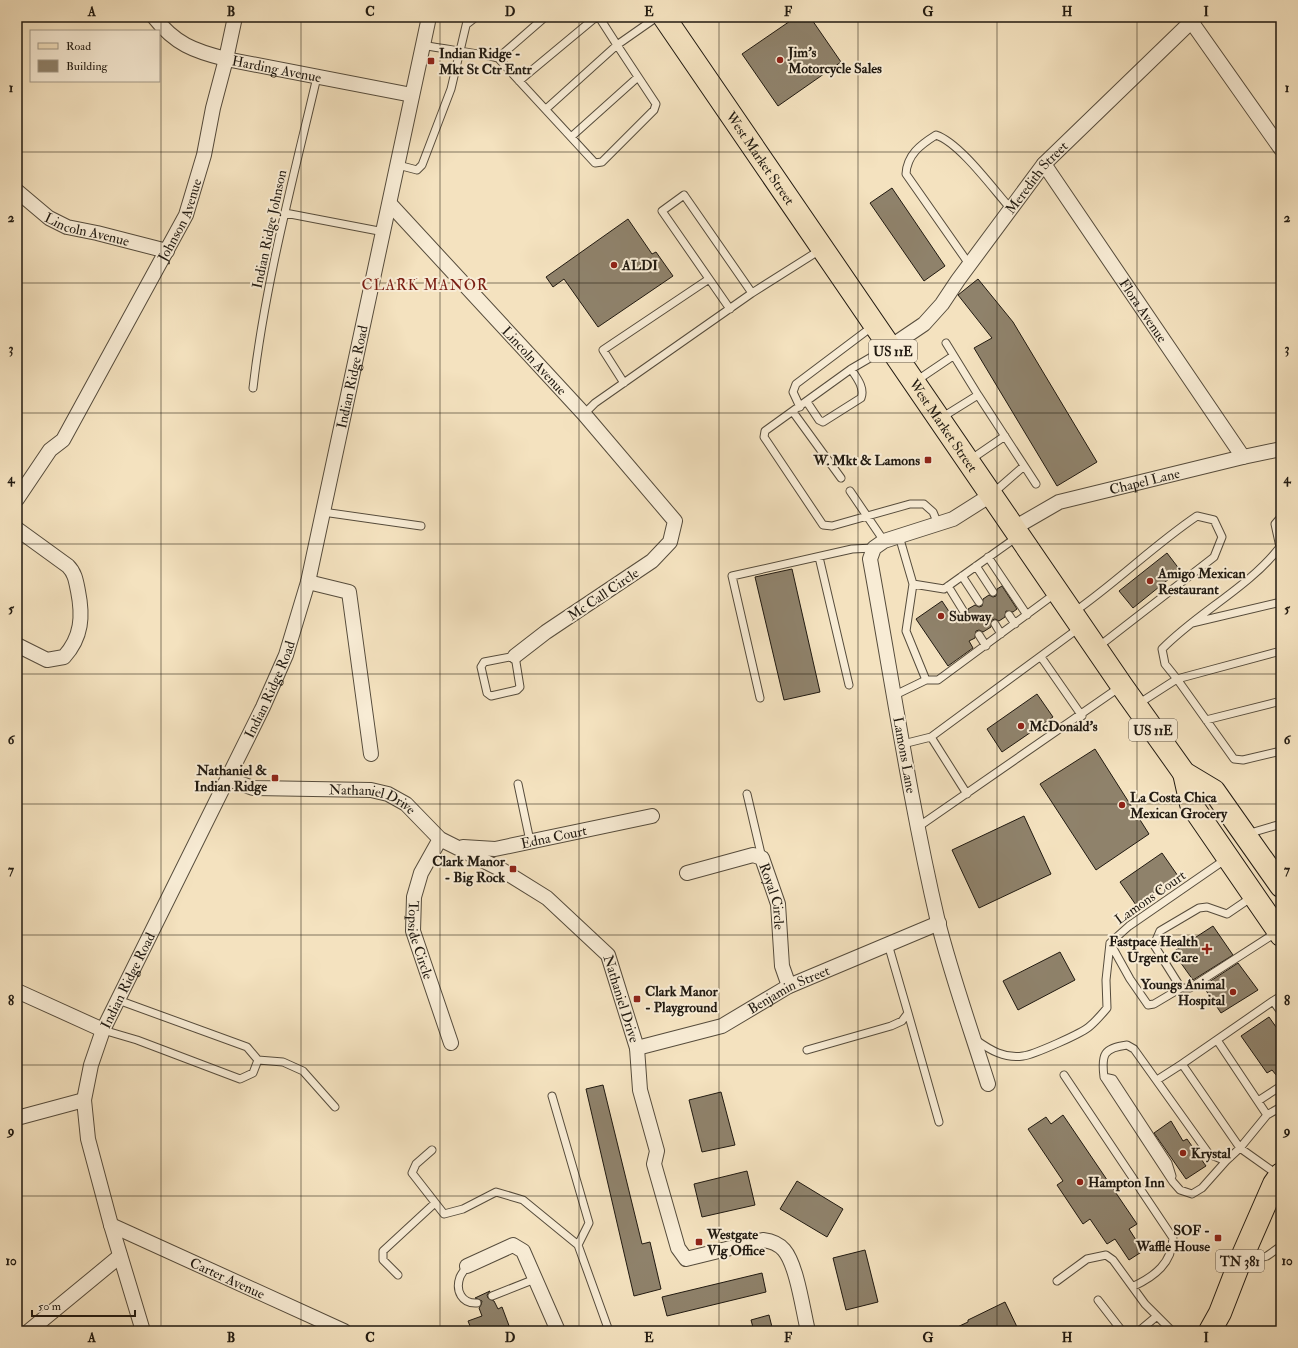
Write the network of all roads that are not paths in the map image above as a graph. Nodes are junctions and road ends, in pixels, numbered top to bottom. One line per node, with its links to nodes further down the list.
1 (154, 17): 15 (street, Harding Avenue)
2 (235, 17): 15 (street, Johnson Avenue)
3 (429, 17): 11 (street, Indian Ridge Road)
4 (476, 17): 10 (lane)
5 (545, 17): 14 (lane)
6 (598, 17): 12 (lane); 18 (lane)
7 (657, 17): 12 (lane)
8 (664, 17): 30 (main road, West Market Street / US 11E)
9 (1192, 18): 22 (street); 23 (street, Meredith Street)
10 (467, 21): 13 (lane)
11 (423, 45): 13 (lane); 19 (street, Indian Ridge Road)
12 (617, 45): 17 (lane); 20 (lane)
13 (461, 52): 14 (lane); 24 (lane)
14 (498, 58): 18 (lane)
15 (226, 59): 16 (street, Harding Avenue); 31 (street, Johnson Avenue)
16 (316, 77): 19 (street, Harding Avenue); 28 (lane, Indian Ridge Johnson)
17 (638, 77): 21 (lane); 21 (lane)
18 (519, 81): 20 (lane)
19 (412, 95): 24 (street, Indian Ridge Road)
20 (546, 109): 21 (lane)
21 (571, 137)
22 (1281, 149)
23 (1044, 164): 27 (street, Meredith Street); 52 (street, Flora Avenue)
24 (398, 165): 26 (street, Indian Ridge Road)
25 (17, 191): 31 (street, Lincoln Avenue)
26 (390, 204): 29 (street, Indian Ridge Road); 48 (street, Lincoln Avenue)
27 (1011, 209): 32 (street, Meredith Street); 32 (lane)
28 (285, 213): 29 (lane); 43 (lane, Indian Ridge Johnson)
29 (384, 232): 60 (street, Indian Ridge Road)
30 (822, 248): 34 (lane); 36 (main road, West Market Street / US 11E)
31 (167, 251): 59 (street, Johnson Avenue)
32 (969, 264): 38 (street, Meredith Street)
33 (709, 280): 34 (lane); 35 (lane); 41 (lane)
34 (752, 293): 35 (lane)
35 (730, 309): 41 (lane)
36 (875, 324): 38 (main road, West Market Street / US 11E); 46 (lane)
37 (946, 343): 39 (lane)
38 (890, 347): 40 (lane); 42 (main road, West Market Street / US 11E)
39 (953, 356): 42 (lane); 44 (lane)
40 (852, 370): 45 (lane); 45 (lane)
41 (624, 383): 48 (lane)
42 (914, 383): 49 (main road, West Market Street / US 11E)
43 (253, 388)
44 (978, 395): 49 (lane); 50 (lane)
45 (807, 402): 46 (lane)
46 (800, 407): 47 (lane)
47 (793, 412): 55 (lane); 61 (lane)
48 (584, 414): 63 (street, Lincoln Avenue)
49 (940, 420): 53 (main road, West Market Street / US 11E)
50 (1005, 436): 53 (lane); 54 (lane)
51 (1281, 449): 52 (street, Chapel Lane)
52 (1243, 457): 67 (street, Chapel Lane)
53 (968, 461): 58 (main road, West Market Street / US 11E)
54 (1024, 466): 56 (lane); 58 (lane)
55 (841, 478)
56 (1036, 484)
57 (850, 491): 61 (lane)
58 (991, 495): 64 (street); 67 (main road, West Market Street / US 11E)
59 (17, 499)
60 (323, 512): 65 (lane); 76 (street, Indian Ridge Road)
61 (867, 515): 64 (lane); 69 (lane)
62 (1281, 517): 71 (lane)
63 (676, 521): 96 (street, Mc Call Circle)
64 (938, 524): 68 (street)
65 (421, 526)
66 (17, 529): 92 (street)
67 (1016, 532): 73 (lane); 80 (main road, West Market Street / US 11E)
68 (899, 536): 69 (street); 77 (lane)
69 (879, 544): 72 (lane); 102 (street, Lamons Lane)
70 (1281, 554): 71 (lane)
71 (1273, 556): 87 (lane)
72 (819, 557): 100 (lane); 103 (lane)
73 (988, 557): 74 (lane); 85 (lane)
74 (976, 566): 75 (lane); 79 (lane)
75 (962, 576): 78 (lane); 81 (lane)
76 (308, 582): 111 (street); 113 (street, Indian Ridge Road)
77 (913, 584): 78 (lane); 99 (lane)
78 (948, 586): 83 (lane)
79 (993, 592)
80 (1058, 592): 85 (lane); 86 (main road, West Market Street / US 11E)
81 (979, 602)
82 (1281, 602): 87 (lane)
83 (964, 612)
84 (1008, 615): 89 (lane)
85 (1027, 615): 89 (lane)
86 (1076, 620): 94 (main road, West Market Street / US 11E); 94 (lane); 97 (lane)
87 (1190, 623): 98 (lane)
88 (995, 624): 90 (lane)
89 (1015, 624): 90 (lane)
90 (1001, 634): 93 (lane)
91 (979, 635): 93 (lane)
92 (17, 645)
93 (986, 646): 99 (lane)
94 (1096, 648): 101 (main road, West Market Street / US 11E)
95 (1281, 651): 98 (lane)
96 (515, 656): 96 (lane)
97 (1041, 657): 106 (lane); 108 (lane)
98 (1176, 678): 105 (lane); 107 (lane)
99 (926, 680): 102 (lane)
100 (849, 685)
101 (1122, 686): 105 (main road, West Market Street / US 11E); 106 (lane)
102 (894, 695): 109 (street, Lamons Lane)
103 (760, 698)
104 (1281, 701): 107 (lane)
105 (1136, 706): 112 (main road, West Market Street / US 11E)
106 (1082, 716): 116 (lane)
107 (1206, 720): 110 (lane)
108 (931, 737): 109 (lane); 116 (lane)
109 (903, 744): 119 (street, Lamons Lane)
110 (1281, 751)
111 (371, 754)
112 (1184, 773): 120 (main road, West Market Street / US 11E); 125 (main road, West Market Street / US 11E)
113 (228, 779): 121 (street, Nathaniel Drive); 137 (street, Indian Ridge Road)
114 (518, 784): 122 (lane)
115 (747, 794): 124 (lane)
116 (967, 794): 119 (lane)
117 (652, 816): 122 (street, Edna Court)
118 (1281, 824): 120 (lane)
119 (918, 827): 129 (street, Lamons Lane)
120 (1246, 835): 127 (main road, West Market Street / US 11E)
121 (440, 839): 123 (street, Nathaniel Drive); 144 (street, Topside Circle)
122 (530, 842): 123 (street, Edna Court)
123 (455, 847): 145 (street, Nathaniel Drive)
124 (762, 858): 126 (street, Royal Circle); 133 (street, Royal Circle)
125 (1228, 858): 128 (main road, West Market Street / US 11E); 131 (lane, Lamons Court)
126 (687, 873)
127 (1281, 885)
128 (1254, 896): 130 (main road, West Market Street / US 11E); 134 (lane)
129 (939, 923): 132 (street, Benjamin Street); 142 (street, Lamons Lane)
130 (1280, 933): 134 (lane)
131 (1110, 943): 134 (lane); 142 (lane, Lamons Court)
132 (888, 944): 133 (street, Benjamin Street); 140 (lane)
133 (789, 986): 145 (street, Benjamin Street)
134 (1181, 988)
135 (17, 991): 141 (street)
136 (1281, 996): 138 (lane)
137 (118, 1000): 141 (street, Indian Ridge Road); 147 (lane)
138 (1273, 1001): 139 (lane); 143 (lane)
139 (1281, 1012)
140 (908, 1013): 146 (lane); 160 (lane)
141 (103, 1030): 147 (lane); 154 (street, Indian Ridge Road)
142 (974, 1038): 151 (street, Lamons Lane)
143 (1217, 1040): 148 (lane); 155 (lane)
144 (451, 1043)
145 (637, 1048): 185 (street, Nathaniel Drive)
146 (807, 1050)
147 (258, 1060): 156 (lane)
148 (1182, 1064): 150 (lane); 161 (lane)
149 (1064, 1075): 175 (lane)
150 (1157, 1080): 163 (lane); 163 (lane)
151 (988, 1084)
152 (1281, 1086): 155 (lane)
153 (552, 1096): 167 (lane)
154 (84, 1100): 159 (street); 166 (street, Indian Ridge Road)
155 (1258, 1101): 158 (lane)
156 (335, 1107)
157 (1281, 1107): 158 (lane)
158 (1267, 1115): 161 (lane)
159 (17, 1118)
160 (939, 1122)
161 (1240, 1148): 163 (lane); 164 (lane)
162 (432, 1150): 165 (lane)
163 (1226, 1161)
164 (1280, 1175): 170 (main road, TN 381)
165 (435, 1203): 167 (lane); 172 (lane)
166 (111, 1225): 169 (street, Indian Ridge Road); 183 (street, Carter Avenue)
167 (578, 1245): 184 (lane)
168 (1281, 1246): 170 (lane)
169 (120, 1256): 181 (street); 182 (street, Indian Ridge Road)
170 (1239, 1264): 189 (main road, TN 381)
171 (467, 1266): 173 (street); 178 (lane)
172 (398, 1275)
173 (535, 1279): 176 (lane); 180 (street)
174 (1057, 1281): 175 (lane)
175 (1134, 1286): 179 (lane)
176 (492, 1296)
177 (1098, 1300): 186 (lane)
178 (477, 1303)
179 (1158, 1316): 187 (lane); 188 (lane)
180 (556, 1325)
181 (29, 1331)
182 (143, 1331)
183 (344, 1331)
184 (609, 1331)
185 (808, 1331)
186 (1122, 1331)
187 (1139, 1331)
188 (1172, 1331)
189 (1210, 1331)

